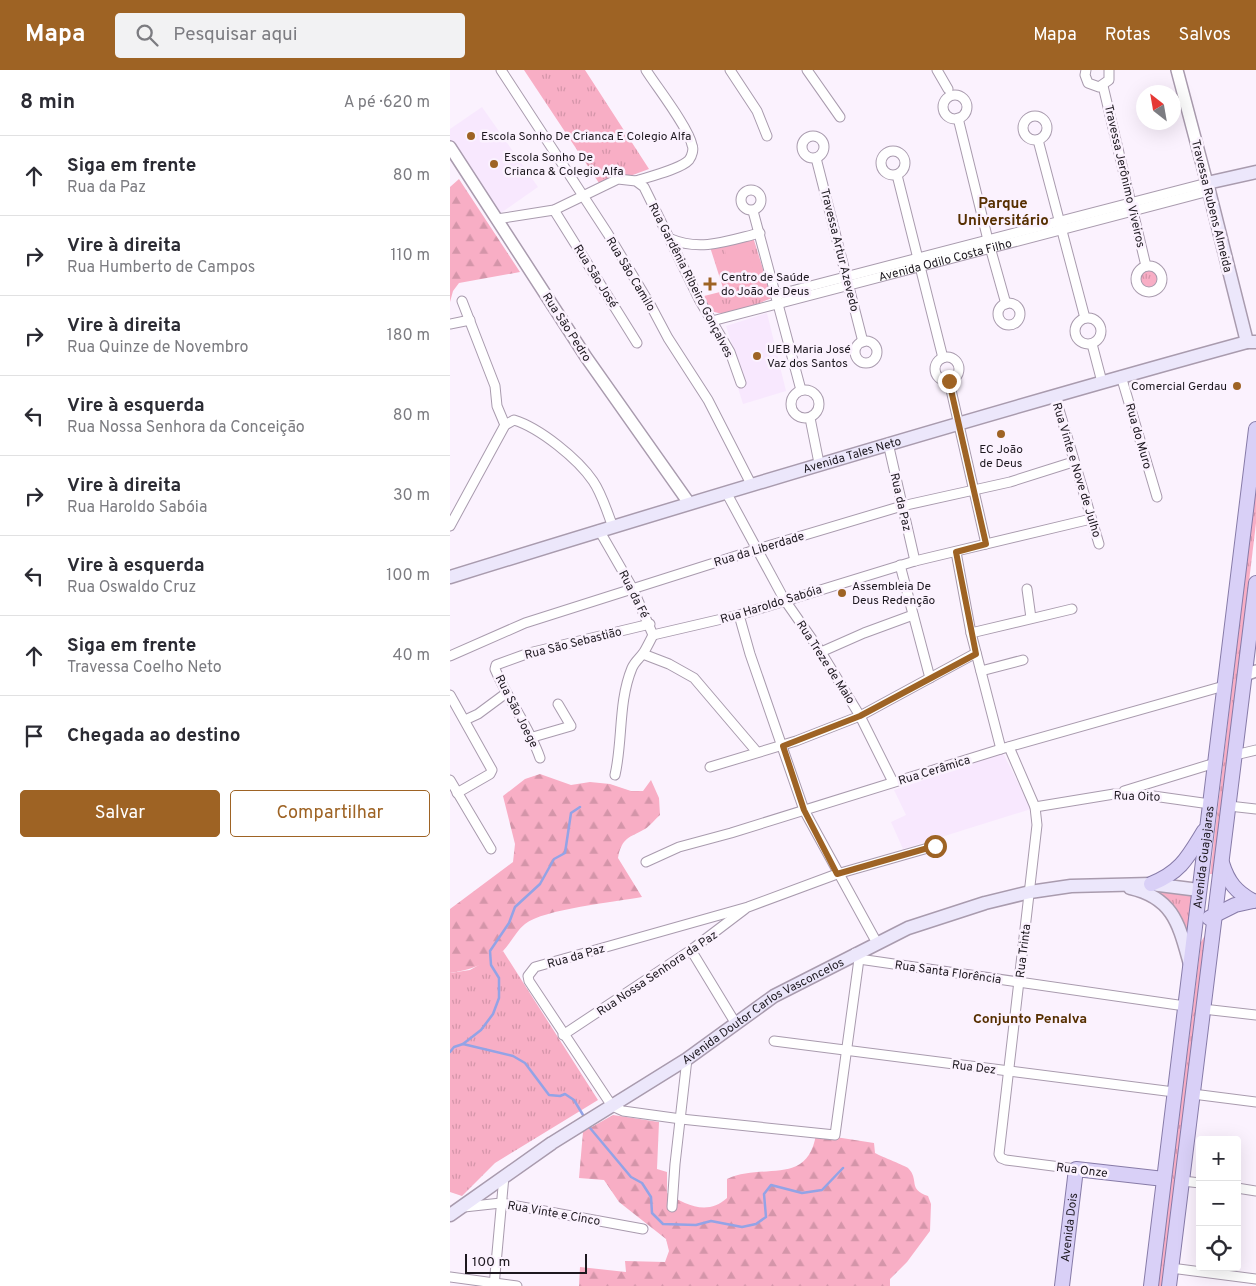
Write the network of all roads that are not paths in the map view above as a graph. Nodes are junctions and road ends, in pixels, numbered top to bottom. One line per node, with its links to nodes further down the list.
1 (501, 70): 21 (street, Rua São Camilo)
2 (646, 70): 19 (street)
3 (730, 70): 13 (street)
4 (807, 70): 11 (street)
5 (937, 70): 10 (street)
6 (1086, 70): 9 (street)
7 (1109, 70): 9 (street)
8 (1177, 70): 20 (street, Travessa Rubens Almeida)
9 (1103, 86): 22 (street, Travessa Jerônimo Viveiros)
10 (948, 89)
11 (840, 118)
12 (958, 118): 29 (street)
13 (767, 136)
14 (1038, 140): 26 (street)
15 (450, 147): 25 (street, Rua São Pedro)
16 (816, 158): 34 (street, Travessa Artur Azevedo)
17 (1256, 172): 20 (main road, Avenida Odilo Costa Filho)
18 (897, 175): 32 (street)
19 (636, 181): 21 (street); 28 (street, Rua Gardênia Ribeiro Gonçalves)
20 (1208, 187): 22 (street, Avenida Odilo Costa Filho); 44 (main road, Travessa Rubens Almeida)
21 (582, 198): 23 (street); 60 (street, Rua São Camilo)
22 (1132, 206): 26 (street, Avenida Odilo Costa Filho); 33 (street, Travessa Jerônimo Viveiros)
23 (554, 210): 25 (street); 42 (street, Rua São José)
24 (753, 211): 27 (street)
25 (496, 219): 64 (street, Rua São Pedro)
26 (1061, 225): 29 (street, Avenida Odilo Costa Filho); 38 (street)
27 (760, 233): 30 (street); 35 (street)
28 (671, 239): 30 (street); 31 (street, Rua Gardênia Ribeiro Gonçalves)
29 (989, 244): 32 (street, Avenida Odilo Costa Filho); 37 (street)
30 (694, 246): 31 (street)
31 (678, 255): 40 (street, Rua Gardênia Ribeiro Gonçalves)
32 (918, 262): 34 (street, Avenida Odilo Costa Filho); 46 (street)
33 (1146, 266)
34 (848, 280): 35 (street, Avenida Odilo Costa Filho); 43 (street, Travessa Artur Azevedo)
35 (777, 299): 40 (street, Avenida Odilo Costa Filho); 51 (street)
36 (462, 301): 39 (street)
37 (1006, 304)
38 (1085, 318): 45 (street); 45 (street)
39 (470, 320): 41 (street); 55 (street)
40 (712, 321): 50 (street, Rua Gardênia Ribeiro Gonçalves)
41 (450, 324)
42 (638, 342)
43 (863, 342)
44 (1252, 342): 47 (main road, Avenida Tales Neto)
45 (1092, 344): 49 (street)
46 (943, 358): 48 (street); 48 (street)
47 (1121, 376): 49 (main road, Avenida Tales Neto); 63 (street, Rua do Muro)
48 (949, 381): 54 (street)
49 (1102, 382): 52 (main road, Avenida Tales Neto)
50 (741, 383)
51 (801, 390): 53 (street); 53 (street)
52 (1054, 396): 54 (main road, Avenida Tales Neto); 58 (street, Rua Vinte e Nove de Julho)
53 (810, 418): 59 (street)
54 (960, 423): 57 (main road, Avenida Tales Neto); 61 (street)
55 (505, 424): 66 (street); 69 (street)
56 (1256, 428): 98 (main road, Avenida Guajajaras)
57 (888, 443): 59 (main road, Avenida Tales Neto); 65 (street, Rua da Paz)
58 (1074, 462): 61 (street, Rua da Liberdade); 67 (street, Rua Vinte e Nove de Julho)
59 (819, 463): 60 (main road, Avenida Tales Neto)
60 (751, 484): 62 (main road, Avenida Tales Neto)
61 (975, 491): 65 (street, Rua da Liberdade); 71 (street)
62 (726, 492): 64 (main road, Avenida Tales Neto); 73 (street, Rua Treze de Maio)
63 (1157, 497)
64 (689, 503): 69 (main road, Avenida Tales Neto)
65 (902, 506): 73 (street, Rua da Liberdade); 75 (street, Rua da Paz)
66 (453, 515): 68 (street)
67 (1091, 519): 71 (street, Rua Haroldo Sabóia); 72 (street, Rua Vinte e Nove de Julho)
68 (450, 526)
69 (612, 527): 70 (main road, Avenida Tales Neto)
70 (599, 530): 77 (main road, Avenida Tales Neto); 79 (street, Rua da Fé)
71 (986, 544): 74 (street, Rua Haroldo Sabóia)
72 (1099, 544)
73 (758, 549): 79 (street, Rua da Liberdade); 81 (street, Rua Treze de Maio)
74 (956, 552): 75 (street, Rua Haroldo Sabóia); 87 (street, Rua Trinta)
75 (915, 561): 76 (street, Rua Haroldo Sabóia)
76 (900, 565): 81 (street, Rua Haroldo Sabóia); 84 (street)
77 (450, 576)
78 (1256, 583): 96 (main road, Avenida Guajajaras)
79 (633, 589): 86 (street, Rua da Fé); 92 (street, Rua da Liberdade)
80 (1027, 589): 85 (street)
81 (784, 600): 83 (street, Rua Haroldo Sabóia); 89 (street, Rua Treze de Maio)
82 (1072, 610): 85 (street)
83 (739, 615): 88 (street, Rua Haroldo Sabóia); 105 (street)
84 (913, 615): 89 (street); 97 (street)
85 (1031, 618): 87 (street)
86 (650, 624): 88 (street, Rua da Fé); 94 (street, Rua São Sebastião)
87 (971, 634): 91 (street, Rua Trinta)
88 (653, 635): 90 (street)
89 (821, 652): 102 (street, Rua Treze de Maio)
90 (643, 654): 108 (street); 113 (street)
91 (976, 654): 95 (street, Rua Trinta); 97 (street)
92 (450, 656)
93 (1023, 660): 95 (street)
94 (496, 665): 99 (street, Rua São Joege)
95 (981, 671): 106 (street, Rua Trinta)
96 (1250, 673): 109 (main road, Avenida Guajajaras)
97 (930, 678): 102 (street)
98 (1224, 686): 106 (street, Rua Cerâmica); 111 (main road, Avenida Guajajaras)
99 (505, 694): 103 (street); 104 (street, Rua São Joege)
100 (450, 695): 103 (street)
101 (558, 704): 104 (street)
102 (860, 716): 105 (street); 115 (street, Rua Treze de Maio)
103 (465, 720): 116 (street)
104 (533, 737): 110 (street, Rua São Joege)
105 (783, 746): 108 (street); 122 (street)
106 (1005, 748): 115 (street, Rua Cerâmica); 120 (street, Rua Trinta)
107 (1256, 750): 109 (street)
108 (757, 752): 112 (street)
109 (1235, 755): 119 (main road, Avenida Guajajaras)
110 (540, 758)
111 (1215, 763): 117 (street); 118 (main road, Avenida Guajajaras)
112 (710, 767)
113 (615, 775)
114 (450, 780): 116 (street)
115 (893, 782): 122 (street, Rua Cerâmica)
116 (458, 793): 125 (street)
117 (1114, 794): 118 (street, Rua Oito); 120 (street, Rua Oito)
118 (1210, 804): 123 (main road, Avenida Guajajaras)
119 (1228, 806): 121 (street); 127 (main road, Avenida Guajajaras)
120 (1035, 807): 132 (street, Rua Trinta)
121 (1256, 809)
122 (804, 810): 126 (street, Rua Cerâmica); 128 (street)
123 (1206, 826): 130 (main road); 131 (main road, Avenida Guajajaras)
124 (935, 846): 128 (street, Rua da Paz)
125 (491, 849)
126 (646, 862)
127 (1222, 862): 133 (main road, Avenida Guajajaras); 134 (main road)
128 (837, 874): 135 (street, Rua da Paz); 138 (street)
129 (1107, 884): 130 (main road, Avenida Doutor Carlos Vasconcelos); 132 (main road, Avenida Doutor Carlos Vasconcelos); 141 (main road, Avenida Doutor Carlos Vasconcelos)
130 (1151, 884): 131 (main road, Avenida Doutor Carlos Vasconcelos)
131 (1199, 890): 133 (main road); 137 (main road, Avenida Guajajaras)
132 (1030, 892): 138 (main road, Avenida Doutor Carlos Vasconcelos); 142 (street, Rua Trinta)
133 (1218, 893): 134 (main road); 136 (main road, Avenida Guajajaras)
134 (1255, 901): 136 (main road)
135 (748, 906): 139 (street, Rua Nossa Senhora da Paz); 147 (street, Rua da Paz)
136 (1215, 914): 137 (main road); 144 (main road, Avenida Guajajaras)
137 (1194, 932): 141 (main road, Avenida Guajajaras)
138 (876, 943): 140 (main road, Avenida Doutor Carlos Vasconcelos)
139 (691, 950): 146 (street); 147 (street, Rua Nossa Senhora da Paz)
140 (857, 956): 142 (street, Rua Santa Florência); 146 (main road, Avenida Doutor Carlos Vasconcelos); 149 (street)
141 (1190, 964): 143 (main road, Avenida Guajajaras)
142 (1019, 982): 143 (street, Rua Santa Florência); 151 (street, Rua Trinta)
143 (1185, 1006): 152 (main road, Avenida Guajajaras)
144 (1203, 1009): 145 (street); 153 (main road, Avenida Guajajaras)
145 (1256, 1015)
146 (736, 1024): 150 (main road, Avenida Doutor Carlos Vasconcelos)
147 (563, 1035): 155 (street, Rua da Paz)
148 (774, 1041): 149 (street, Rua Dez)
149 (847, 1050): 151 (street, Rua Dez); 156 (street)
150 (688, 1059): 155 (main road, Avenida Doutor Carlos Vasconcelos); 156 (street)
151 (1008, 1071): 152 (street, Rua Dez); 157 (street, Rua Trinta)
152 (1174, 1092): 160 (main road, Avenida Guajajaras)
153 (1193, 1094): 154 (street); 161 (main road, Avenida Guajajaras)
154 (1256, 1102)
155 (612, 1106): 156 (street); 159 (main road, Avenida Doutor Carlos Vasconcelos)
156 (681, 1119): 167 (street)
157 (1001, 1158): 158 (street, Rua Onze)
158 (1076, 1169): 160 (main road, Rua Onze); 175 (main road, Avenida Dois)
159 (504, 1176): 165 (street); 166 (main road, Avenida Doutor Carlos Vasconcelos)
160 (1164, 1179): 176 (main road, Avenida Guajajaras)
161 (1183, 1181): 162 (street); 170 (main road, Avenida Guajajaras)
162 (1196, 1183)
163 (1241, 1189): 164 (street)
164 (1256, 1191)
165 (501, 1203): 166 (street, Rua Vinte e Cinco); 169 (street, Rua Vinte e Cinco); 173 (street)
166 (464, 1207): 168 (main road, Avenida Doutor Carlos Vasconcelos)
167 (672, 1207)
168 (450, 1215)
169 (643, 1229)
170 (1171, 1268): 172 (street); 177 (main road, Avenida Guajajaras)
171 (450, 1277): 173 (street)
172 (1256, 1279)
173 (494, 1284): 174 (street)
174 (517, 1286)
175 (1062, 1286)
176 (1150, 1286)
177 (1169, 1286)

